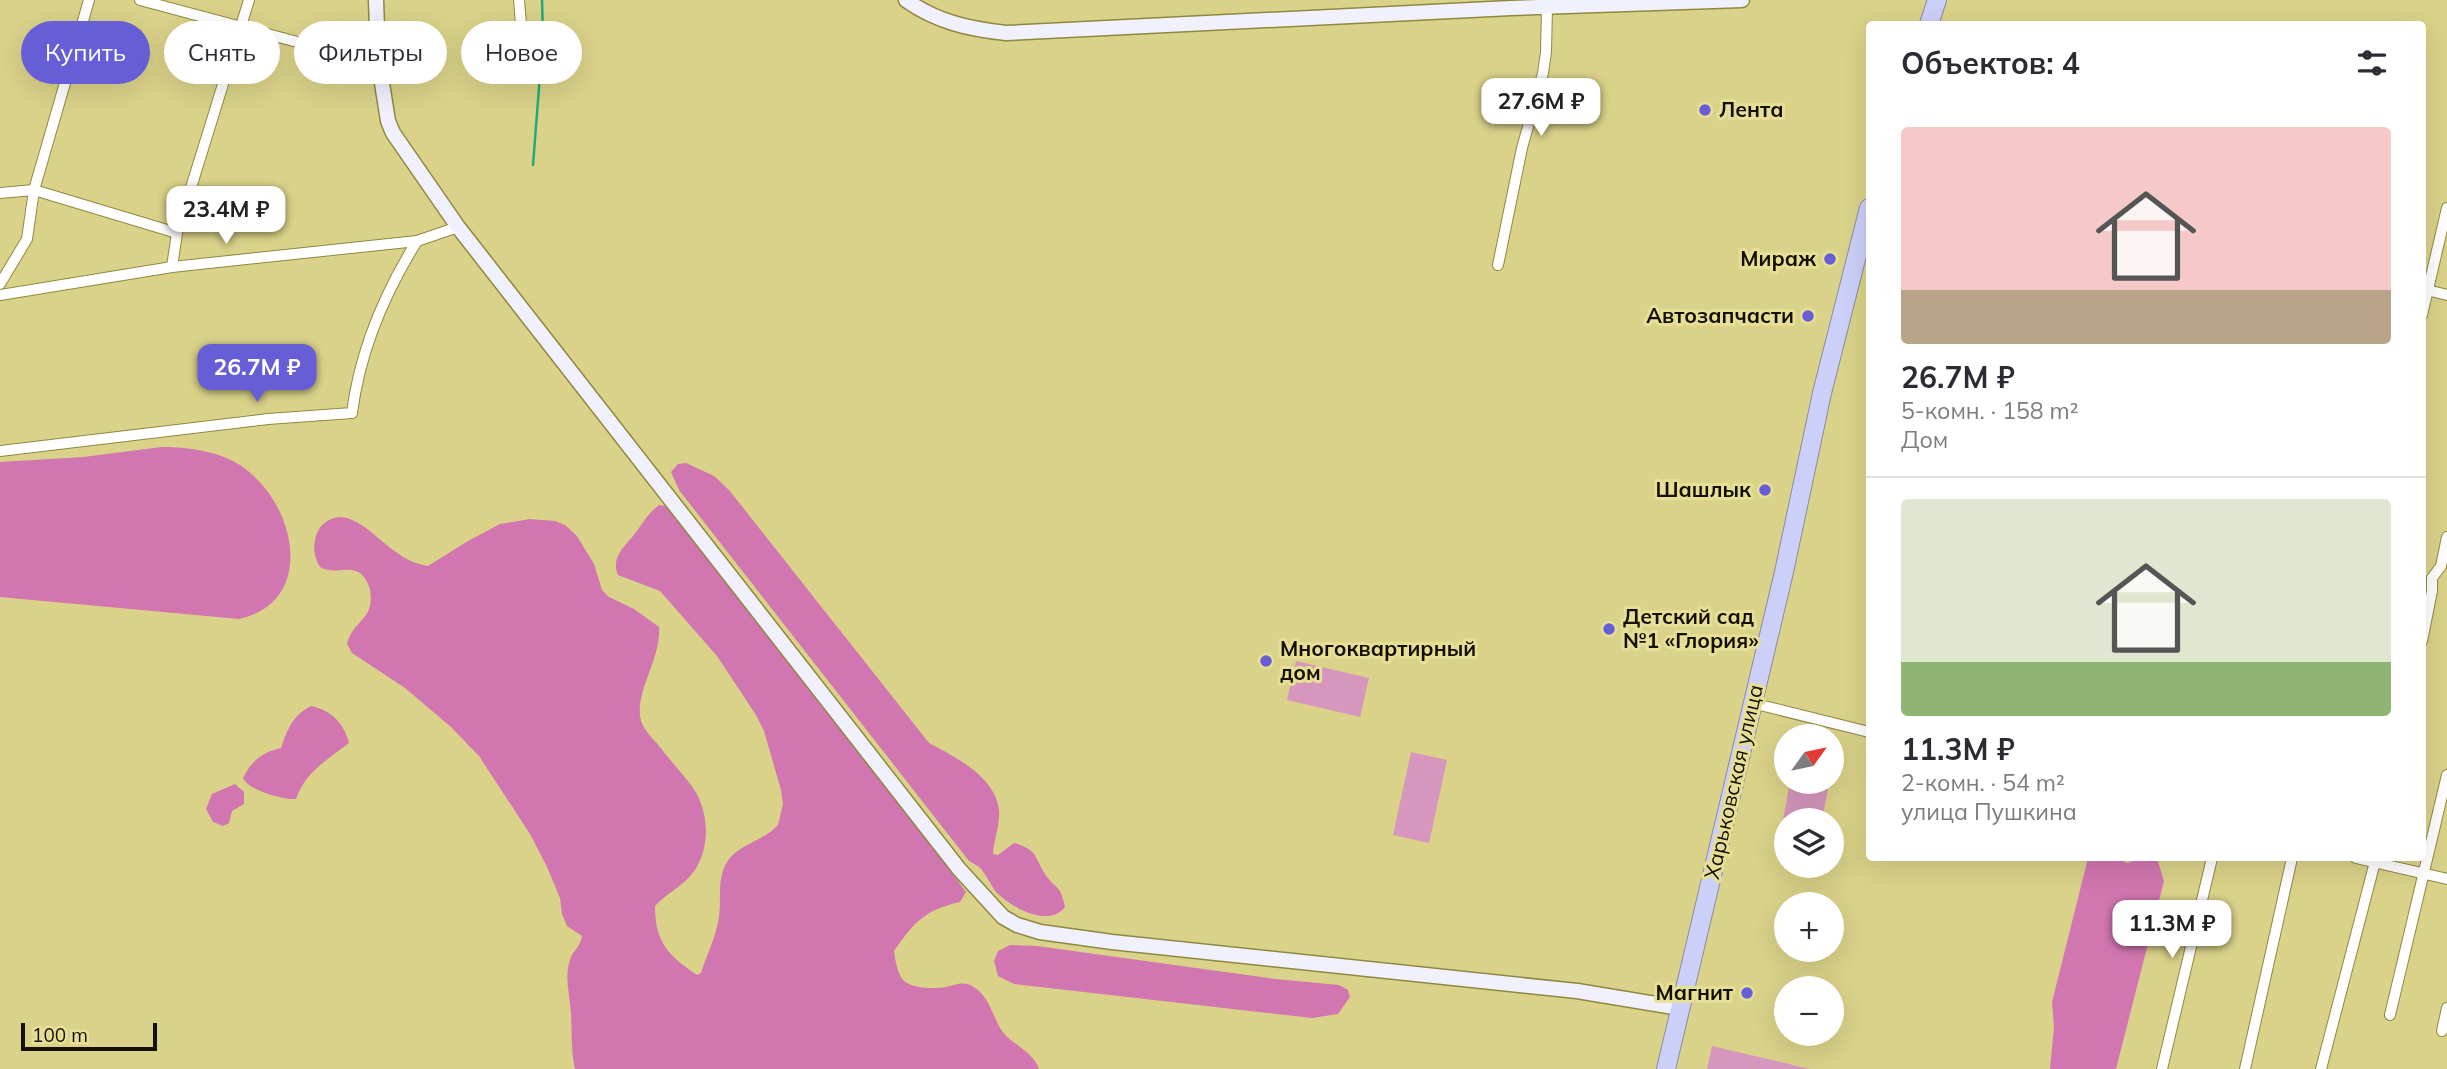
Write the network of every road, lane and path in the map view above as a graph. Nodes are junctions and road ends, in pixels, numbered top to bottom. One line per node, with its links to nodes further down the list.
1 (89, 0): 17 (street)
2 (140, 0): 10 (street)
3 (249, 0): 11 (street)
4 (376, 0): 12 (street)
5 (519, 0): 13 (street)
6 (906, 0): 9 (street)
7 (1742, 0): 9 (street)
8 (1935, 1): 14 (highway)
9 (1547, 7): 24 (street)
10 (216, 21)
11 (243, 21)
12 (377, 21)
13 (521, 21)
14 (1929, 21)
15 (224, 84): 22 (street)
16 (381, 84): 21 (street)
17 (34, 190): 18 (street); 22 (street); 26 (street)
18 (0, 193)
19 (2447, 208): 27 (street)
20 (1866, 220): 35 (highway, Харьковская улица)
21 (458, 227): 23 (street); 44 (street)
22 (177, 233): 25 (street)
23 (417, 241): 25 (street); 31 (street)
24 (1498, 265)
25 (172, 267): 29 (street)
26 (0, 284)
27 (2426, 290)
28 (2426, 294): 30 (street)
29 (0, 295)
30 (2447, 295)
31 (0, 450)
32 (2447, 537): 33 (street)
33 (2444, 567): 34 (street)
34 (2427, 577)
35 (1752, 703): 36 (street); 44 (highway, Харьковская улица)
36 (1866, 731)
37 (2447, 775): 42 (street)
38 (2211, 861): 49 (street)
39 (2291, 861): 50 (street)
40 (2376, 861): 51 (street)
41 (2379, 861): 42 (street)
42 (2425, 875): 43 (street); 46 (street)
43 (2447, 879)
44 (1680, 1008): 48 (highway, Харьковская улица)
45 (2447, 1008): 47 (street)
46 (2390, 1015)
47 (2442, 1031)
48 (1666, 1069)
49 (2162, 1069)
50 (2245, 1069)
51 (2322, 1069)

